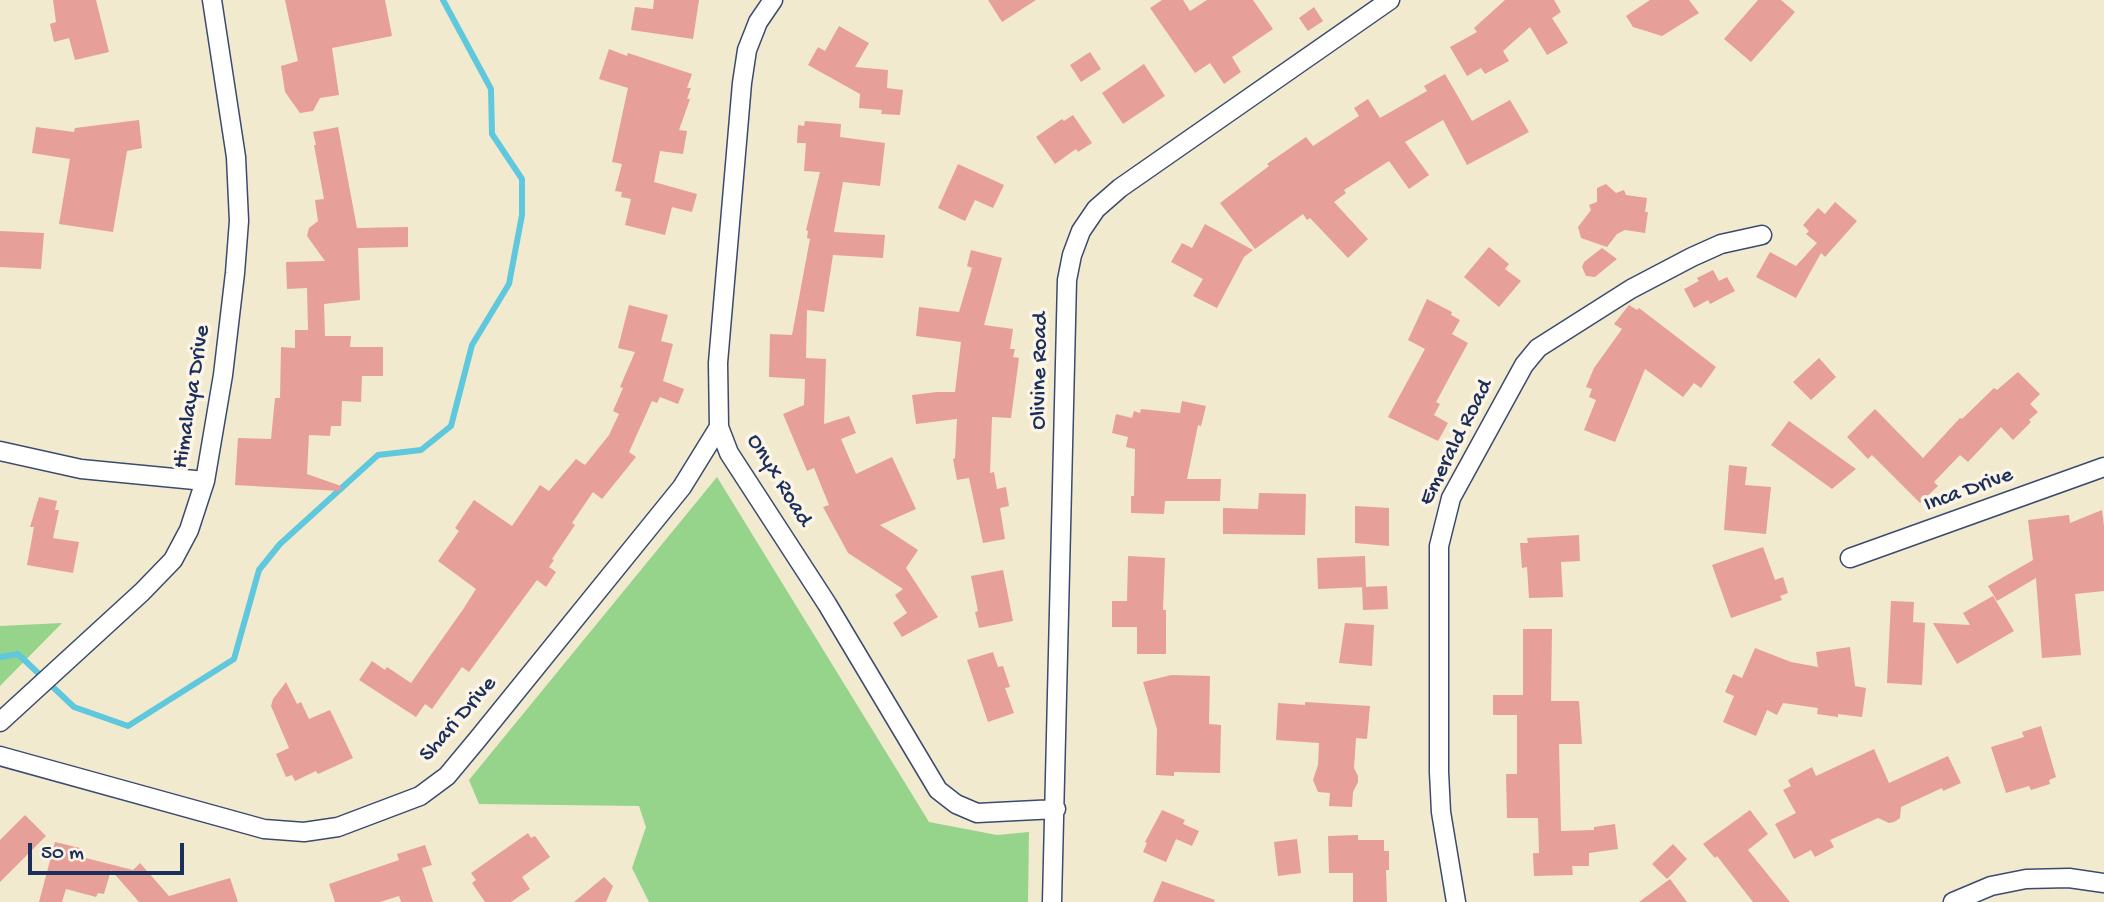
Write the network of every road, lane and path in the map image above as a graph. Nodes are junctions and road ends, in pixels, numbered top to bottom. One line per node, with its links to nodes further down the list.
1 (212, 0): 8 (street, Himalaya Drive)
2 (773, 0): 5 (street, Onyx Road)
3 (1390, 0): 12 (street, Olivine Road)
4 (1762, 235): 15 (street, Emerald Road)
5 (719, 427): 11 (street, Shari Drive); 12 (street, Onyx Road)
6 (0, 451): 8 (street)
7 (2104, 467): 9 (street, Inca Drive)
8 (205, 481): 10 (street, Himalaya Drive)
9 (1850, 558)
10 (0, 722)
11 (0, 756)
12 (1056, 809): 14 (street, Olivine Road)
13 (2104, 883): 16 (street)
14 (1052, 902)
15 (1455, 902)
16 (1953, 902)

